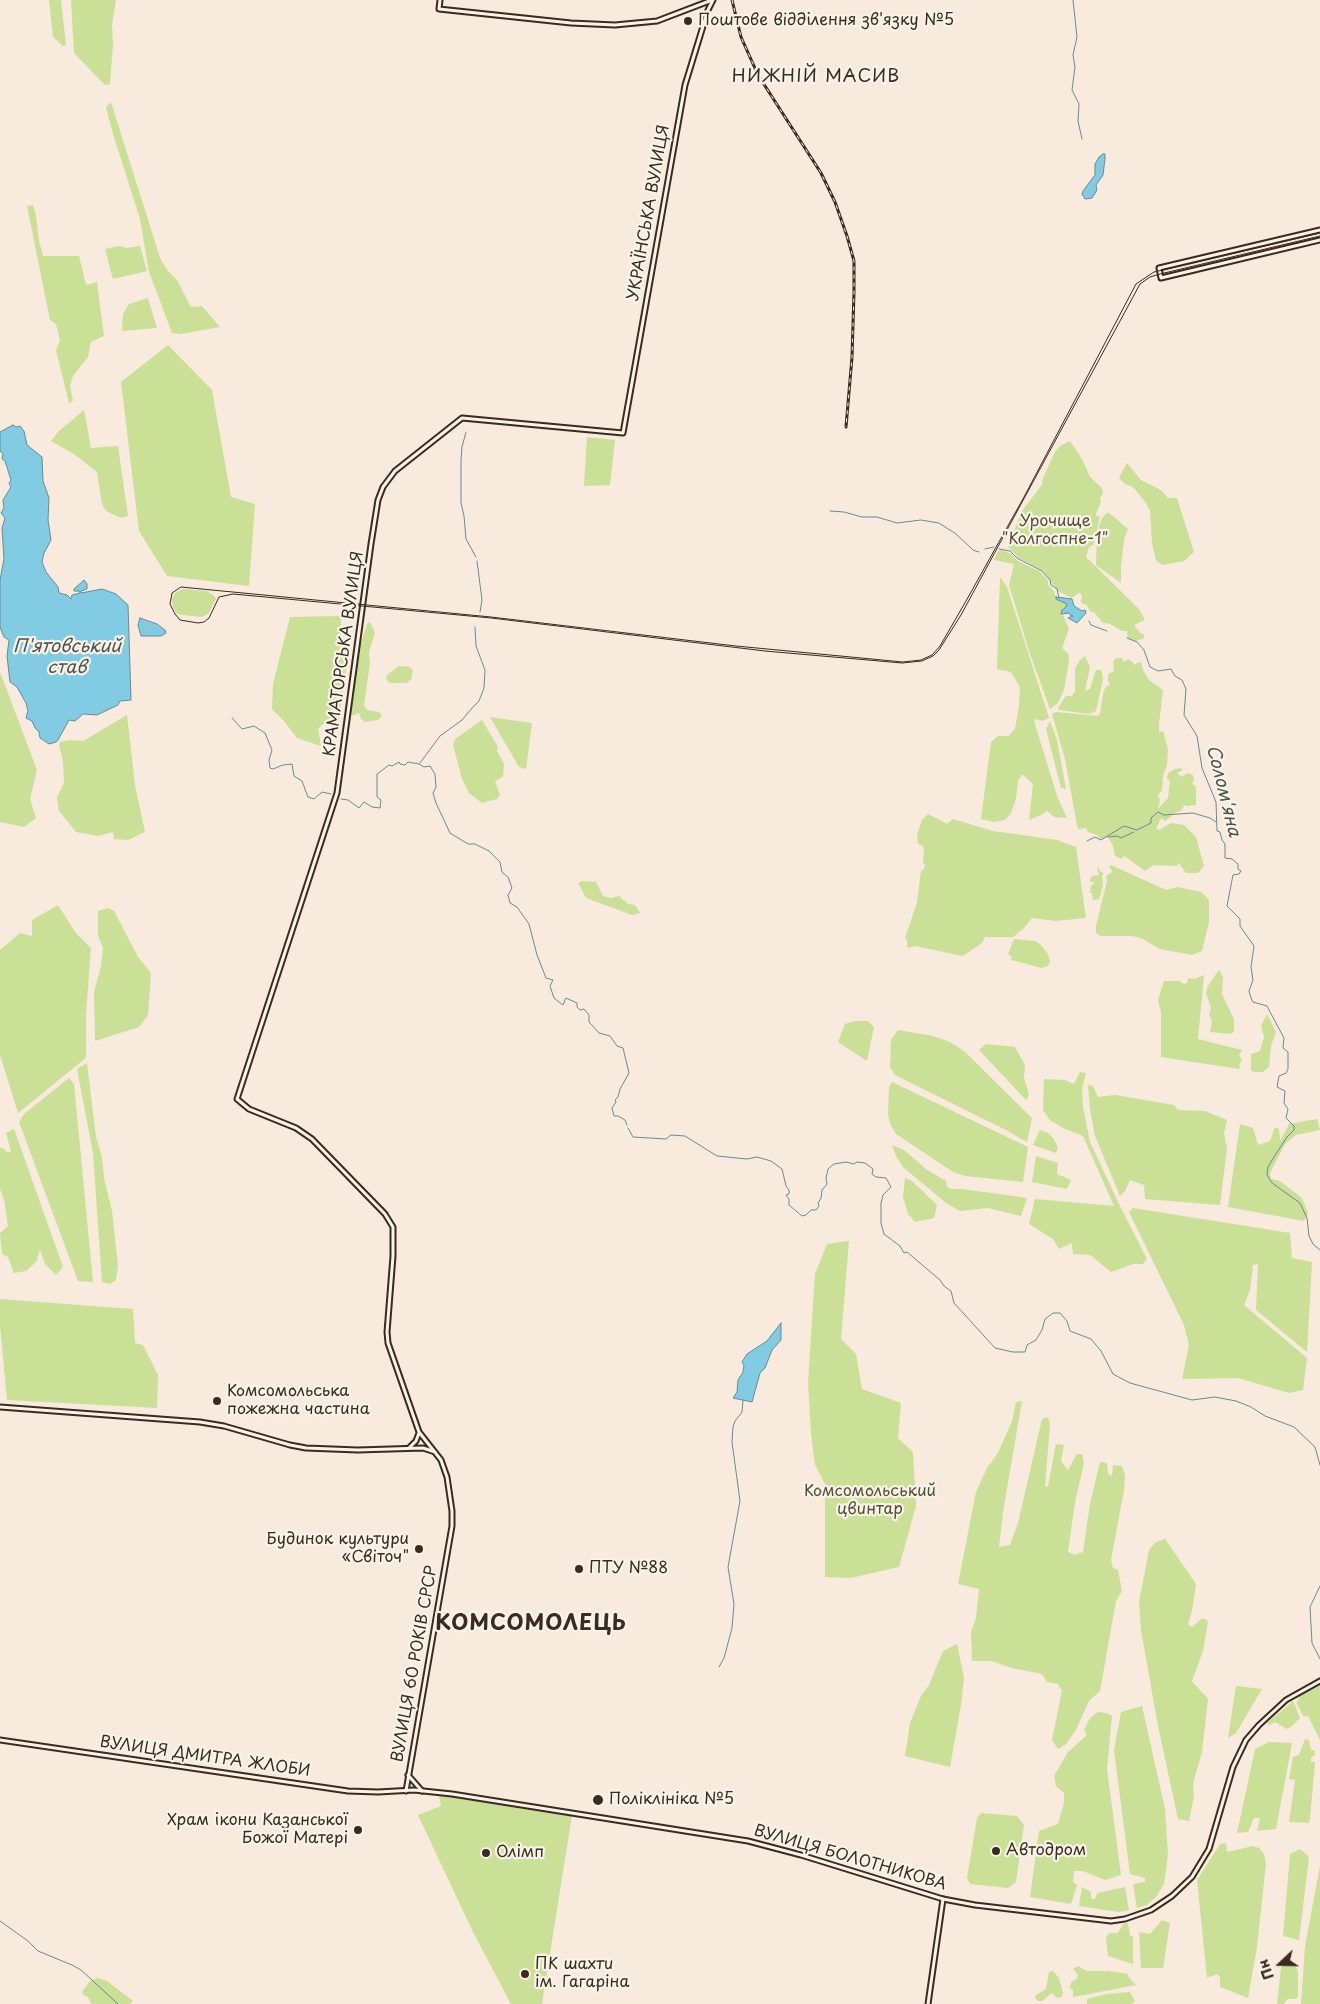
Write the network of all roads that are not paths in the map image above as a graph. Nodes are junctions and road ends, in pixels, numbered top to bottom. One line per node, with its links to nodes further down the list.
1 (440, 0): 2 (street)
2 (713, 0): 5 (street, УКРАЇНСЬКА ВУЛИЦЯ)
3 (1320, 230): 4 (street)
4 (1320, 240)
5 (462, 418): 7 (street, КРАМАТОРСЬКА ВУЛИЦЯ)
6 (0, 1407): 8 (street)
7 (419, 1432): 8 (street); 9 (street)
8 (408, 1448): 9 (street)
9 (438, 1453): 12 (street, ВУЛИЦЯ 60 РОКІВ СРСР)
10 (1320, 1681): 15 (street, ВУЛИЦЯ БОЛОТНИКОВА)
11 (0, 1740): 13 (street, ВУЛИЦЯ ДМИТРА ЖЛОБИ)
12 (408, 1775): 13 (street, ВУЛИЦЯ 60 РОКІВ СРСР); 14 (street)
13 (406, 1791): 14 (street, ВУЛИЦЯ ДМИТРА ЖЛОБИ)
14 (422, 1791): 15 (street, ВУЛИЦЯ БОЛОТНИКОВА)
15 (943, 1899): 16 (street)
16 (928, 2004)

